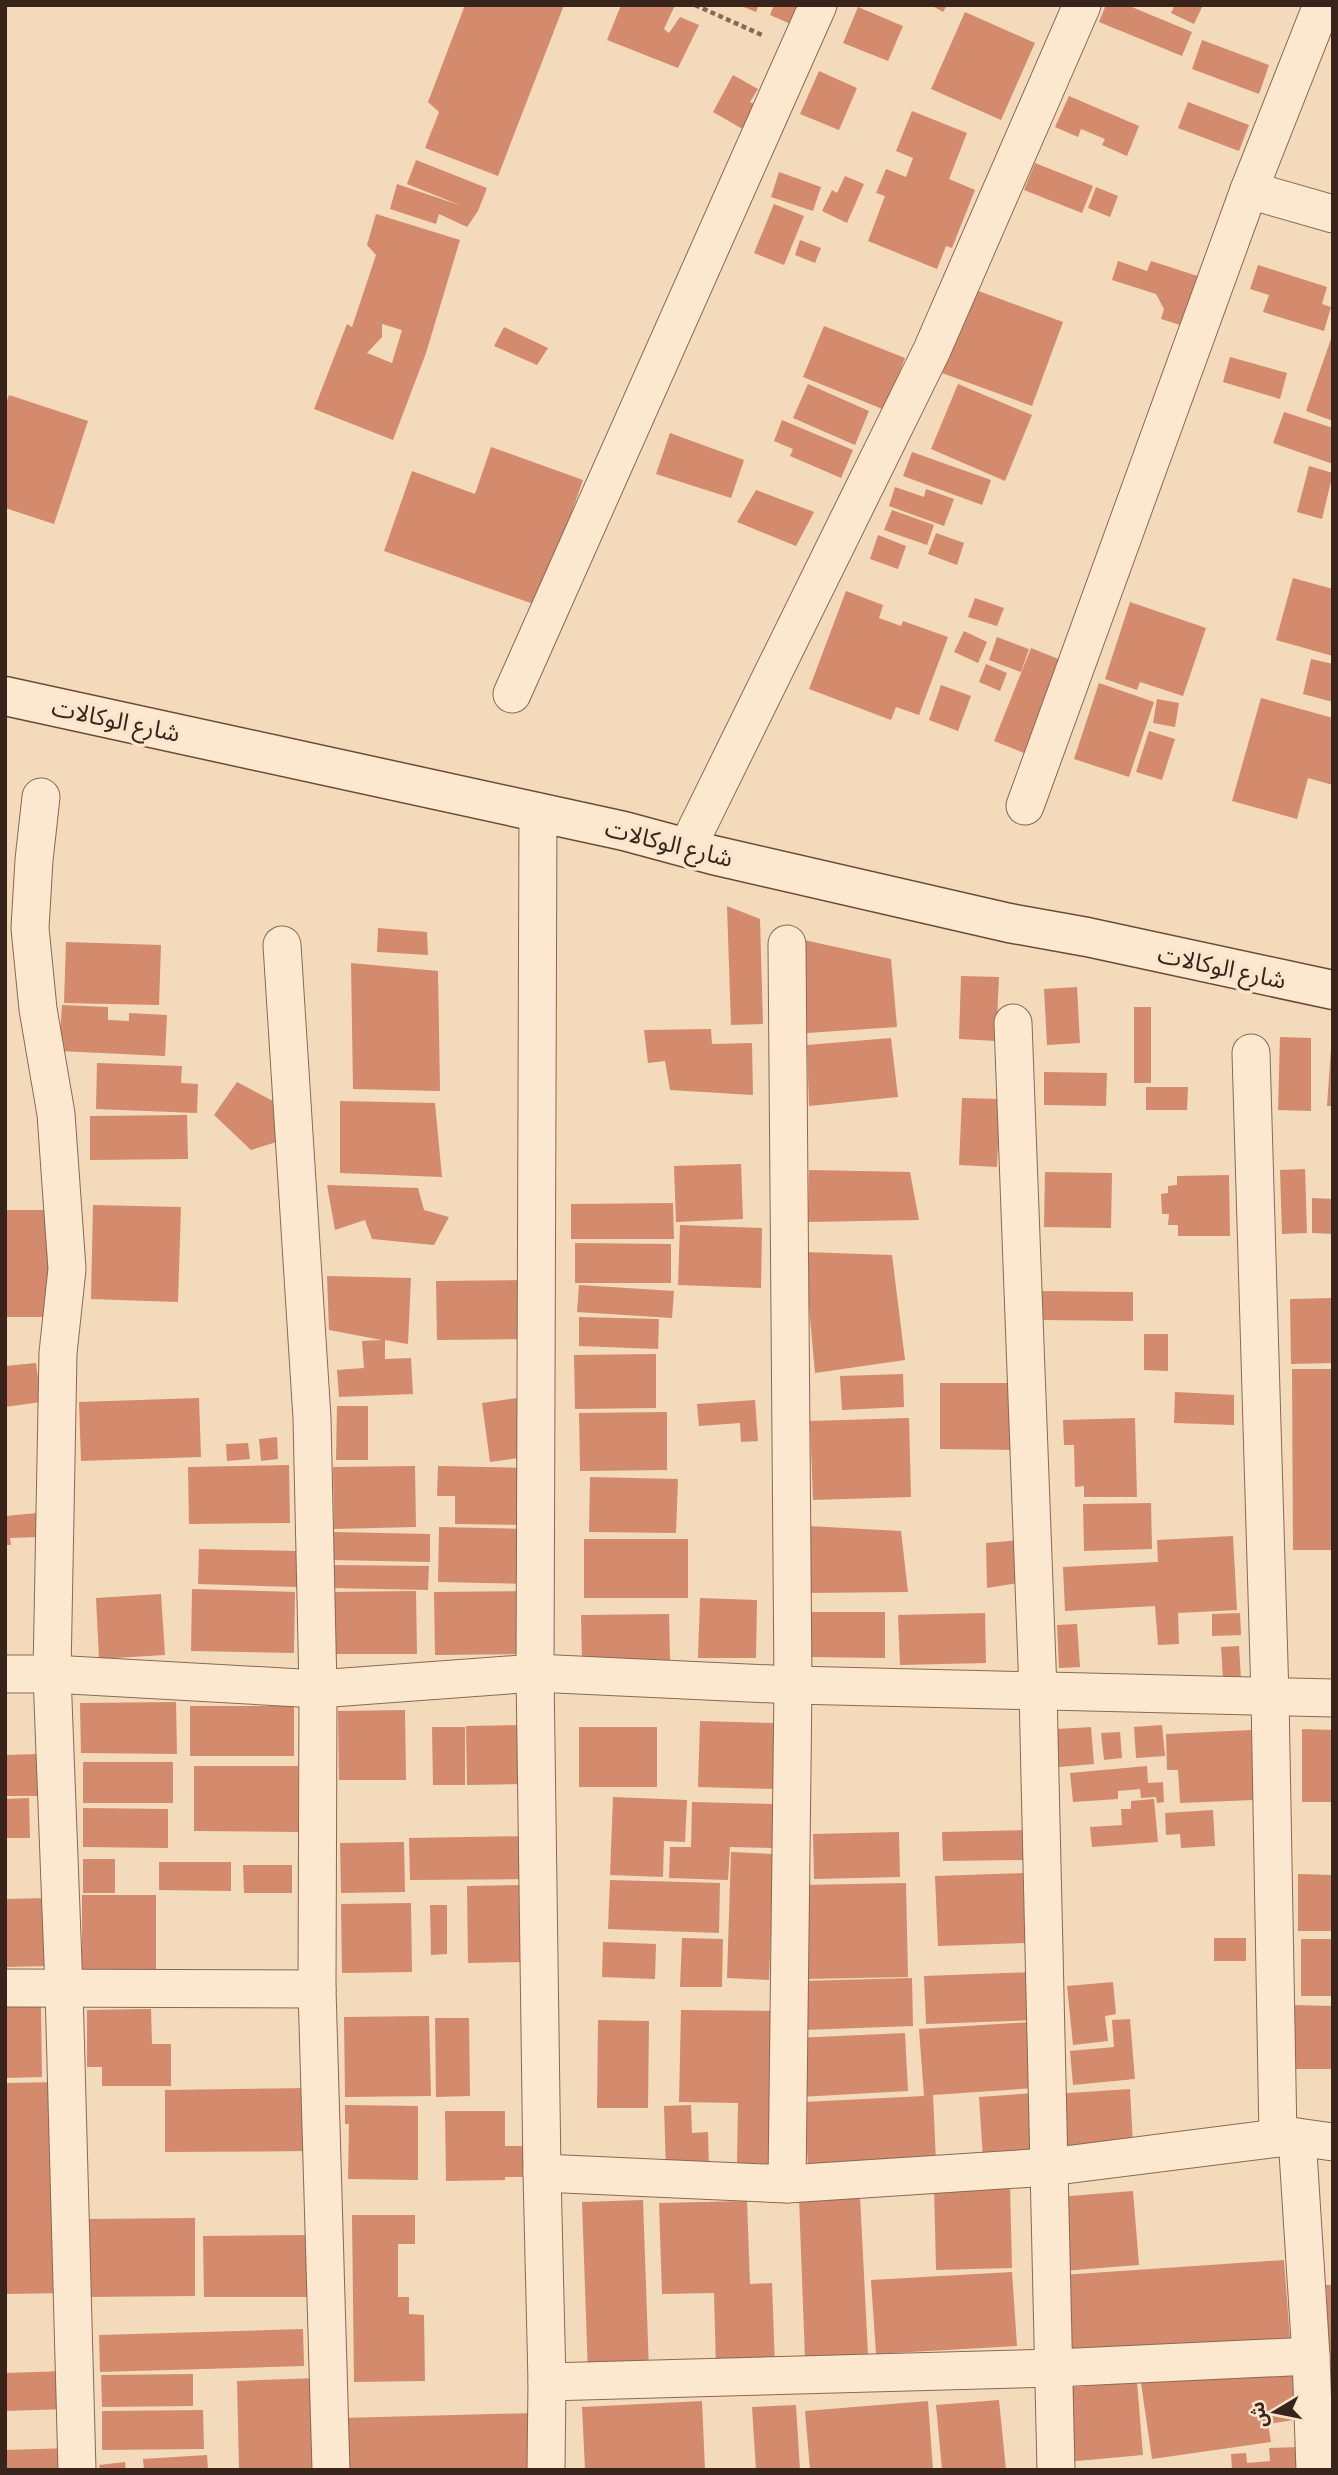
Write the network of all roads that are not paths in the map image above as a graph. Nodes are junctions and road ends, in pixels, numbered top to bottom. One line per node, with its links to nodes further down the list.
1 (818, 5): 6 (street)
2 (1082, 5): 11 (street)
3 (1322, 5): 4 (street)
4 (1249, 190): 5 (street); 9 (street)
5 (1333, 214)
6 (512, 694)
7 (5, 696): 10 (street, شارع الوكالات)
8 (41, 797): 19 (street)
9 (1025, 806)
10 (538, 812): 11 (street, شارع الوكالات); 17 (street)
11 (687, 848): 14 (street, شارع الوكالات)
12 (787, 944): 20 (street)
13 (282, 945): 21 (street)
14 (1333, 990)
15 (1013, 1023): 22 (street)
16 (1251, 1053): 23 (street)
17 (534, 1673): 20 (street); 21 (street); 31 (street)
18 (5, 1674): 19 (street)
19 (52, 1674): 21 (street); 26 (street)
20 (793, 1685): 22 (street); 32 (street)
21 (318, 1689): 27 (street)
22 (1038, 1691): 23 (street); 30 (street)
23 (1270, 1697): 24 (street); 28 (street)
24 (1333, 1698)
25 (5, 1988): 26 (street)
26 (64, 1989): 27 (street); 36 (street)
27 (317, 1989): 37 (street)
28 (1287, 2137): 29 (street); 30 (street); 33 (street)
29 (1333, 2142)
30 (1049, 2167): 32 (street); 34 (street)
31 (542, 2173): 32 (street); 35 (street)
32 (787, 2184)
33 (1311, 2356): 34 (street); 40 (street)
34 (1055, 2368): 35 (street); 39 (street)
35 (547, 2382): 38 (street)
36 (77, 2470)
37 (331, 2470)
38 (546, 2470)
39 (1056, 2470)
40 (1315, 2470)

